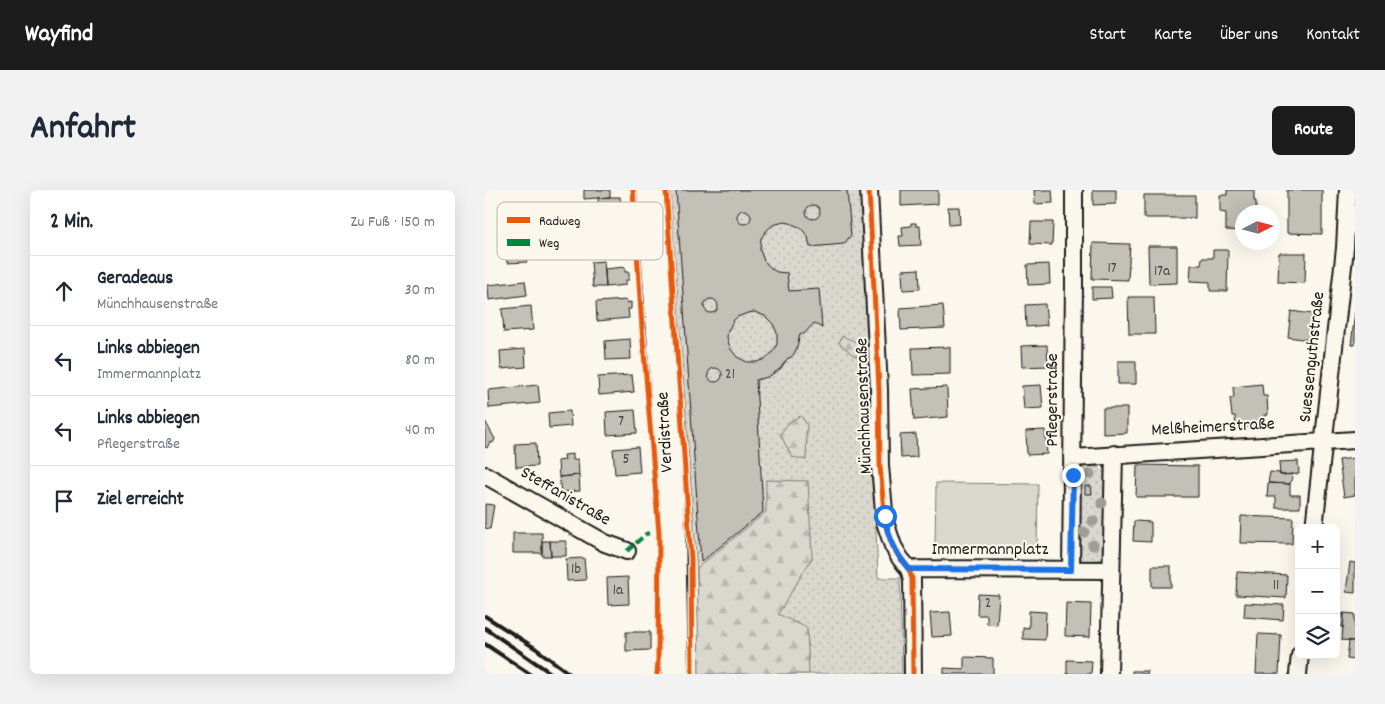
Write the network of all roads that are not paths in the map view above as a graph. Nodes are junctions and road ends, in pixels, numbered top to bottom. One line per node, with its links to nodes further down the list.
1 (869, 190): 12 (street, Münchhausenstraße)
2 (1074, 190): 8 (street, Pflegerstraße)
3 (1348, 190): 6 (street, Suessenguthstraße)
4 (655, 260): 16 (main road, Verdistraße)
5 (1355, 440): 6 (street, Melßheimerstraße)
6 (1323, 442): 7 (street, Melßheimerstraße); 10 (street, Suessenguthstraße)
7 (1114, 454): 8 (street, Melßheimerstraße); 14 (street)
8 (1073, 458): 13 (street, Pflegerstraße)
9 (485, 475): 11 (street, Steffanistraße)
10 (1314, 524)
11 (627, 551)
12 (909, 569): 13 (street, Immermannplatz); 17 (street, Münchhausenstraße)
13 (1071, 570): 14 (street)
14 (1111, 570): 18 (street)
15 (1300, 659): 19 (street)
16 (675, 674)
17 (913, 674)
18 (1109, 674)
19 (1298, 674)

